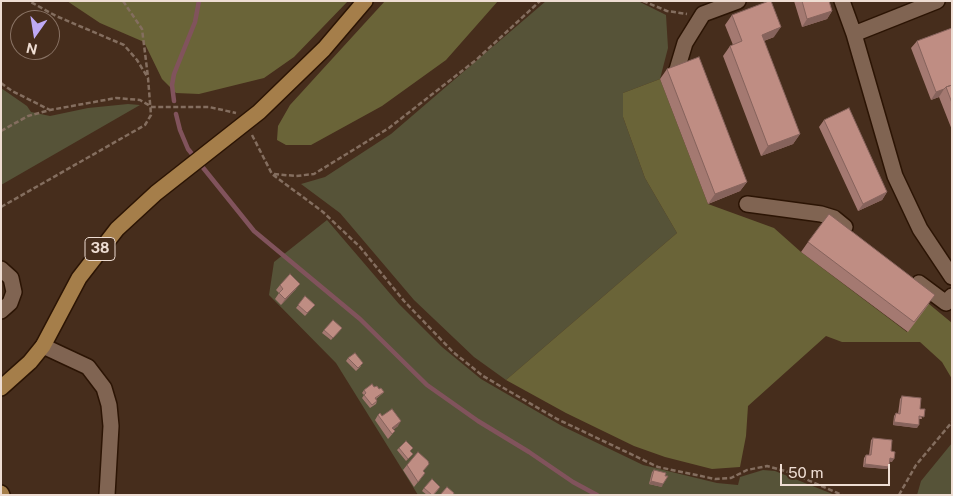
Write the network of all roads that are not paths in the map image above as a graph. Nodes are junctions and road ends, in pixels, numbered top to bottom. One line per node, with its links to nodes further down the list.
1 (366, 1): 14 (main road, 38)
2 (738, 1): 6 (street)
3 (842, 1): 5 (street)
4 (937, 1): 5 (street)
5 (854, 34): 11 (street)
6 (676, 73)
7 (746, 204): 8 (street)
8 (856, 235)
9 (1, 269): 13 (street)
10 (909, 275): 12 (street)
11 (952, 278)
12 (952, 296)
13 (1, 311)
14 (43, 346): 15 (main road, 38); 16 (street)
15 (1, 388)
16 (107, 495)

